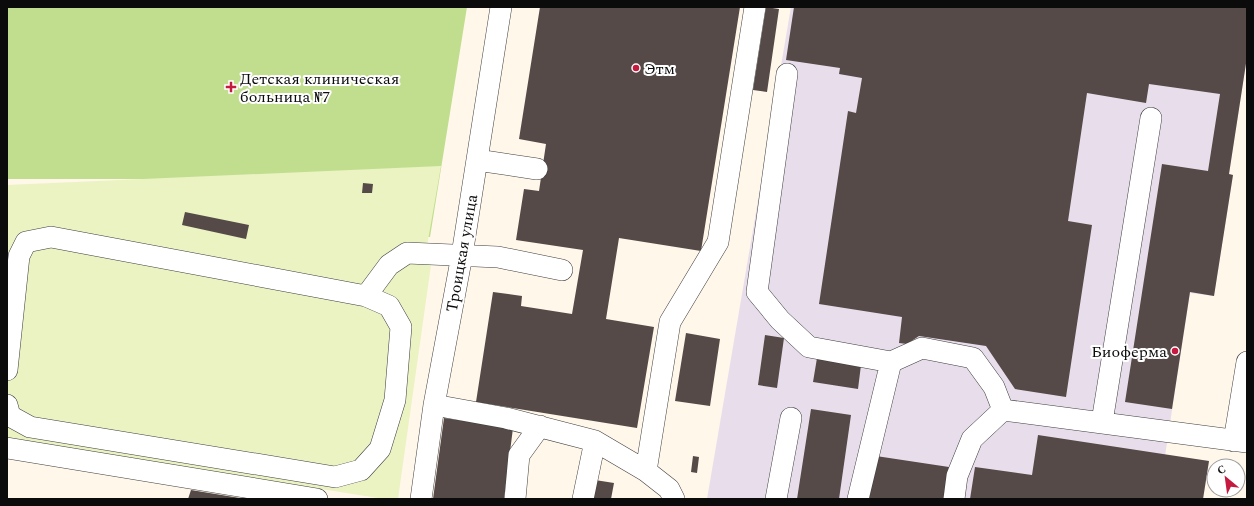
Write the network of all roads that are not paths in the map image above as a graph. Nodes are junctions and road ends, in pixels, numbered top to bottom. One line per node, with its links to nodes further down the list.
1 (501, 7): 5 (street, Троицкая улица)
2 (755, 7): 22 (street)
3 (787, 74): 10 (street)
4 (1151, 118): 17 (street)
5 (477, 160): 6 (street); 7 (street, Троицкая улица)
6 (537, 169)
7 (462, 255): 8 (street); 9 (street); 14 (street, Троицкая улица)
8 (562, 270)
9 (366, 296): 12 (street); 13 (street)
10 (891, 362): 15 (street); 29 (street)
11 (1247, 362): 20 (street)
12 (7, 370)
13 (7, 405)
14 (434, 405): 18 (street); 24 (street, Троицкая улица)
15 (1003, 410): 17 (street); 30 (street)
16 (791, 418): 28 (street)
17 (1102, 422): 20 (street)
18 (540, 426): 19 (street); 25 (street)
19 (595, 442): 22 (street); 26 (street)
20 (1241, 442)
21 (7, 448): 23 (street)
22 (646, 471): 27 (street)
23 (317, 499)
24 (421, 499)
25 (515, 499)
26 (583, 499)
27 (674, 499)
28 (776, 499)
29 (858, 499)
30 (954, 499)

